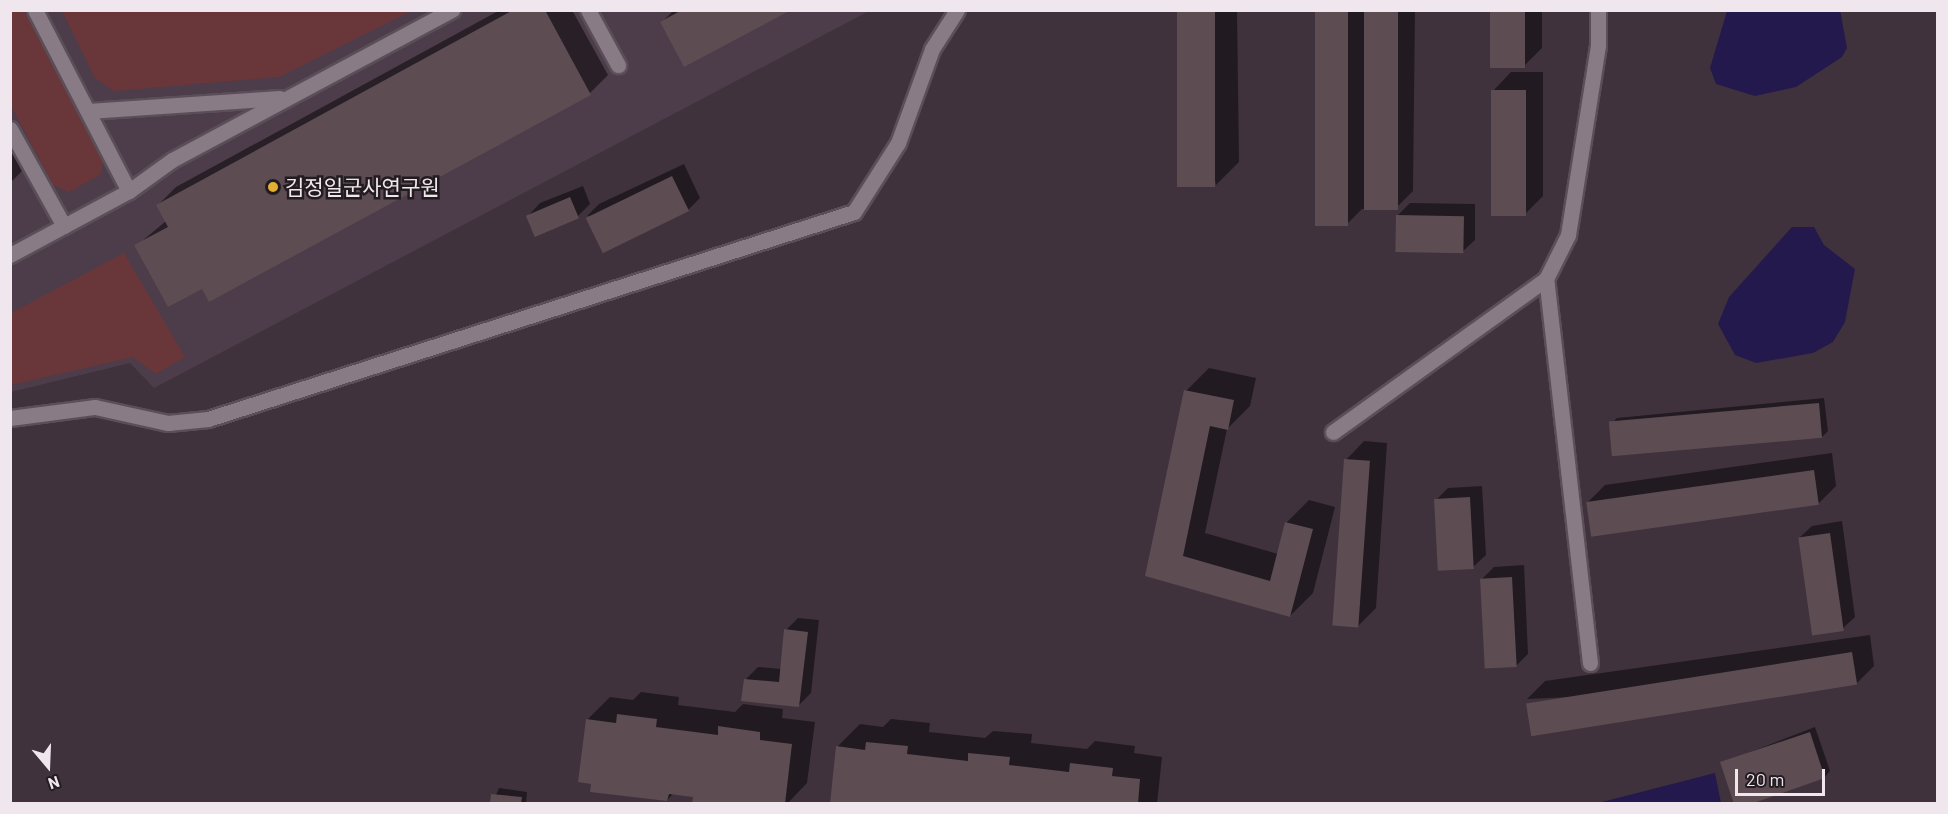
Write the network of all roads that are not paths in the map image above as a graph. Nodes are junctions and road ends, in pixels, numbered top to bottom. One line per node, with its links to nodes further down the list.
1 (35, 10): 8 (street)
2 (452, 10): 7 (street)
3 (588, 10): 6 (street)
4 (957, 10): 14 (street)
5 (1598, 10): 13 (street)
6 (618, 65)
7 (285, 98): 8 (street); 10 (street)
8 (88, 111): 10 (street)
9 (10, 129): 11 (street)
10 (129, 191): 11 (street)
11 (64, 226): 12 (street)
12 (10, 255)
13 (1546, 279): 15 (street); 16 (street)
14 (10, 418)
15 (1333, 432)
16 (1590, 663)

